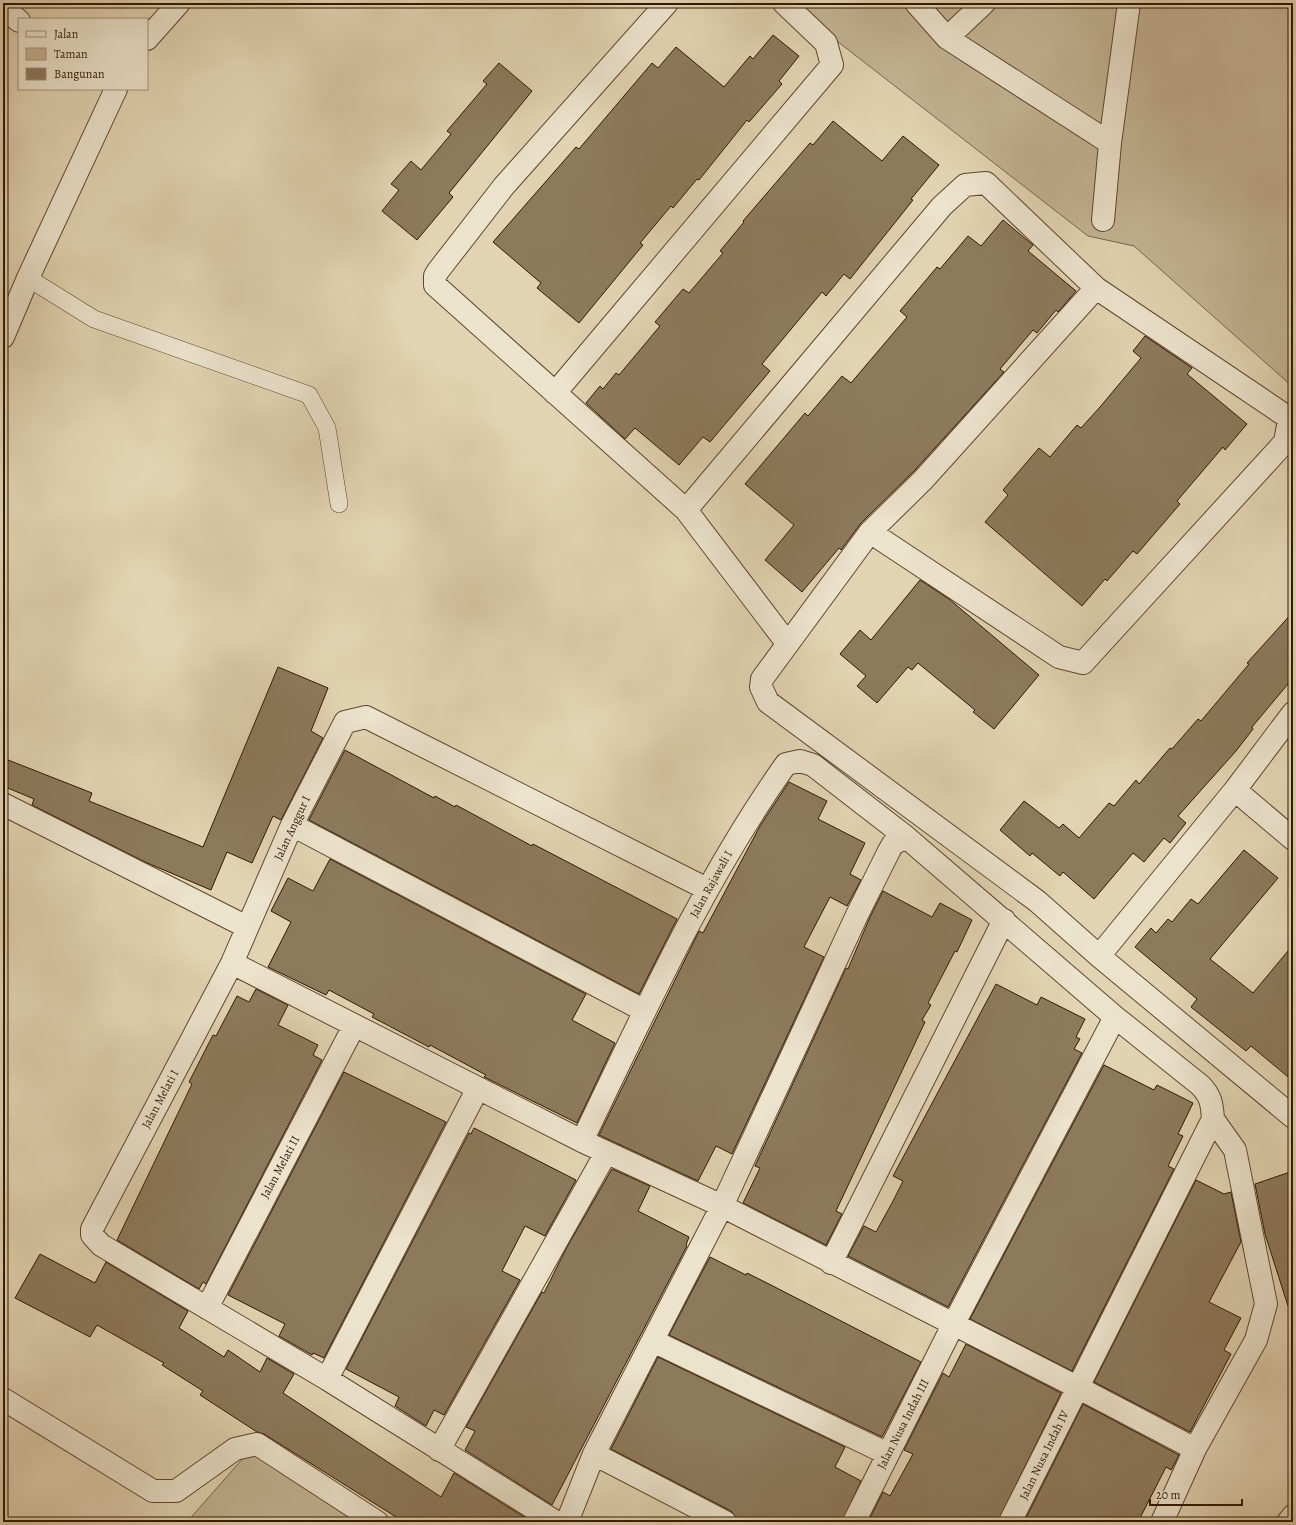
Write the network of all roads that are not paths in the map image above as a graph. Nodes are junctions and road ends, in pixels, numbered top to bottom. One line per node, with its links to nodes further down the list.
1 (179, 3): 9 (street)
2 (667, 3): 17 (street)
3 (784, 3): 17 (street)
4 (916, 3): 10 (street)
5 (984, 3): 10 (street)
6 (1128, 3): 12 (street)
7 (3, 7): 8 (street)
8 (18, 20)
9 (148, 38)
10 (948, 38): 12 (street)
11 (108, 93): 14 (street)
12 (1110, 143): 13 (street)
13 (1103, 220)
14 (28, 278): 16 (street); 18 (lane)
15 (1096, 288): 19 (street); 20 (street); 20 (street)
16 (3, 337)
17 (555, 393): 19 (street)
18 (339, 504)
19 (686, 510): 21 (street)
20 (870, 532): 21 (street)
21 (787, 642): 31 (street)
22 (1293, 713): 23 (street)
23 (1235, 790): 27 (street); 31 (street)
24 (3, 804): 30 (street)
25 (292, 825): 28 (street, Jalan Anggur I); 30 (street, Jalan Anggur I); 33 (street)
26 (906, 837): 28 (street, Jalan Rajawali I); 29 (street, Jalan Rajawali I); 41 (street)
27 (1293, 838)
28 (707, 889): 33 (street, Jalan Rajawali I)
29 (1004, 920): 34 (street, Jalan Rajawali I); 42 (street)
30 (247, 927): 32 (street, Jalan Anggur I)
31 (1099, 956): 37 (street)
32 (232, 963): 35 (street); 43 (street, Jalan Melati I)
33 (645, 1011): 39 (street, Jalan Rajawali I)
34 (1115, 1017): 38 (street, Jalan Rajawali I); 44 (street, Jalan Nusa Indah III)
35 (354, 1026): 36 (street); 43 (street, Jalan Melati II)
36 (478, 1088): 39 (street); 46 (street)
37 (1293, 1117)
38 (1213, 1119): 47 (street, Jalan Nusa Indah IV); 50 (street)
39 (582, 1141): 40 (street)
40 (606, 1153): 41 (street); 49 (street)
41 (722, 1206): 42 (street); 45 (street)
42 (831, 1263): 44 (street)
43 (207, 1308): 46 (street)
44 (953, 1325): 47 (street); 52 (street, Jalan Nusa Indah III)
45 (653, 1341): 51 (street); 52 (street)
46 (327, 1379): 49 (street)
47 (1077, 1387): 50 (street); 59 (street, Jalan Nusa Indah IV)
48 (3, 1399): 54 (street)
49 (439, 1450): 55 (street)
50 (1195, 1450): 60 (street)
51 (594, 1454): 56 (street); 57 (street)
52 (888, 1454): 58 (street, Jalan Nusa Indah III)
53 (1293, 1516): 61 (street)
54 (377, 1522)
55 (556, 1522)
56 (567, 1522)
57 (725, 1522)
58 (854, 1522)
59 (1010, 1522)
60 (1162, 1522)
61 (1288, 1522)

